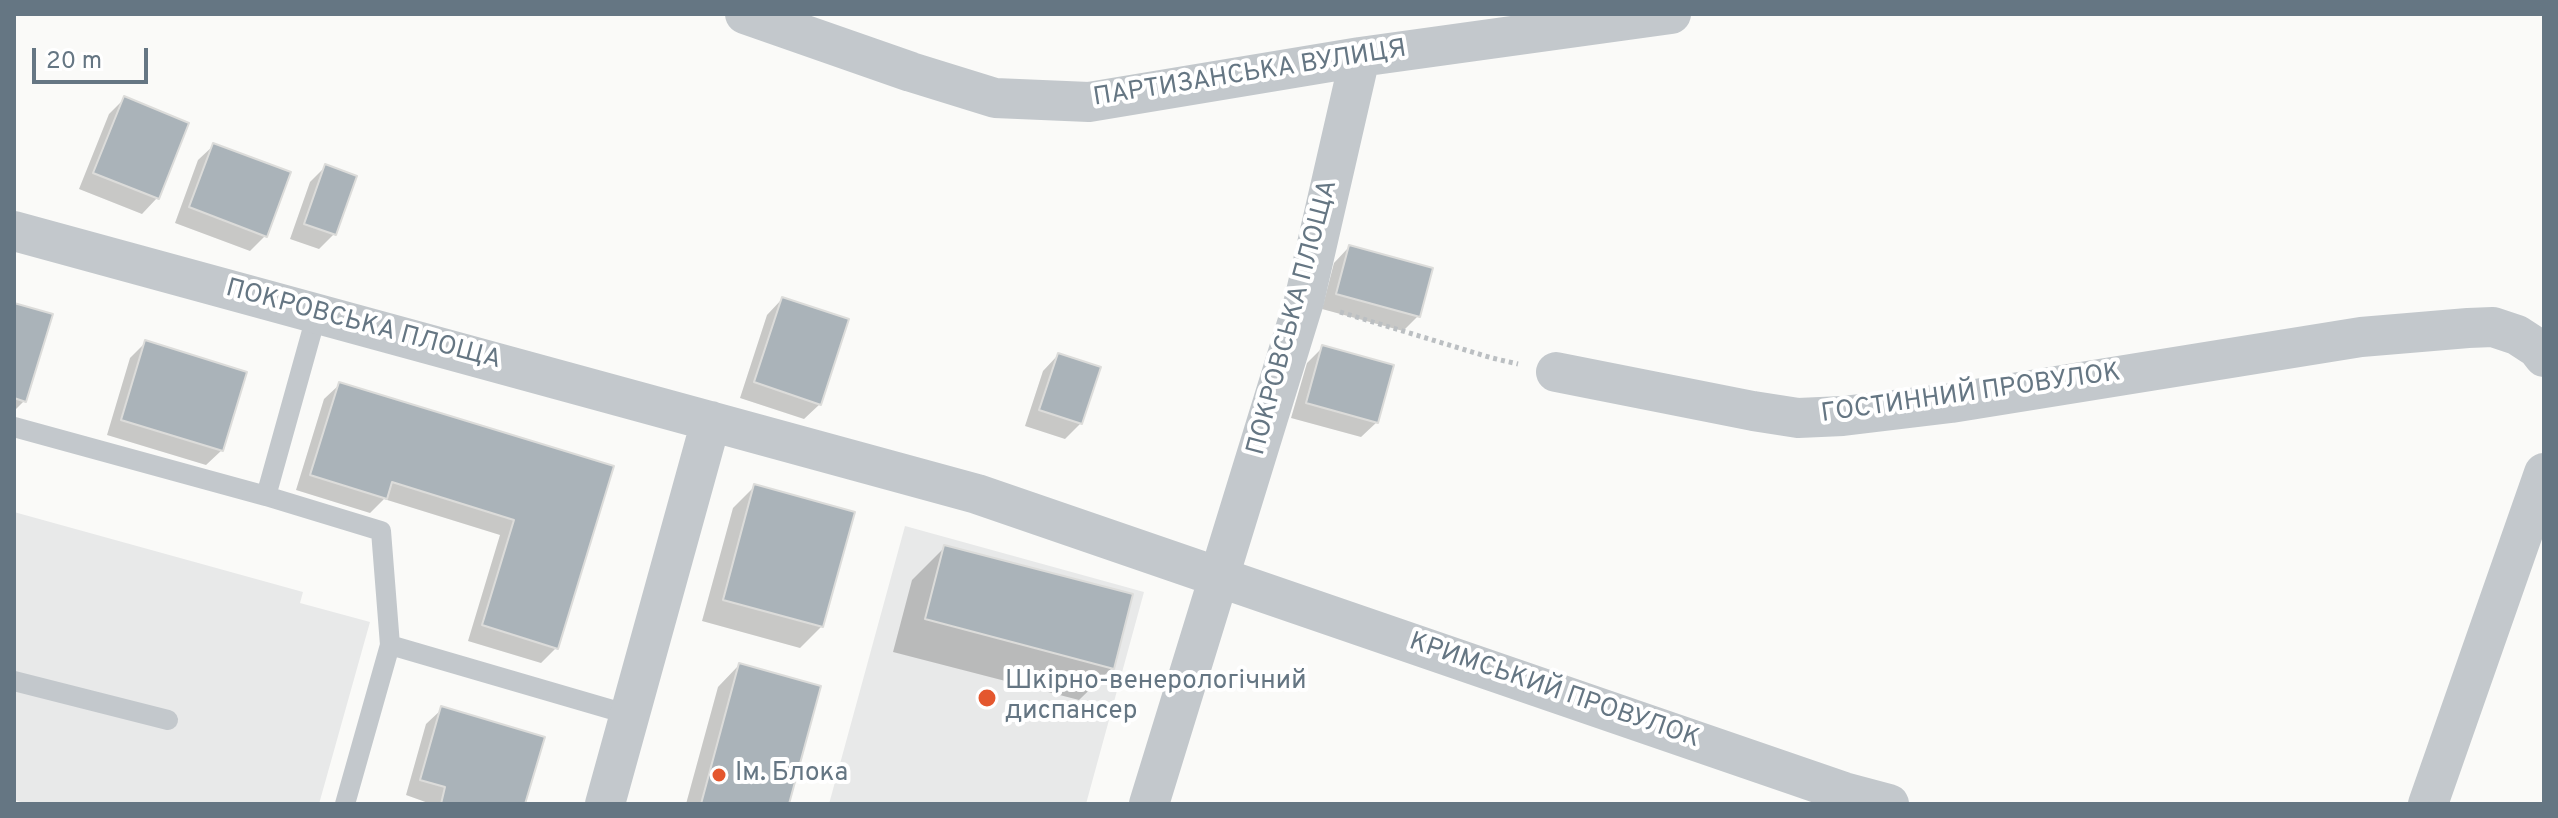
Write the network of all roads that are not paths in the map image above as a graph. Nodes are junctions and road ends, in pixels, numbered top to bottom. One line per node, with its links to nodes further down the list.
1 (745, 14): 3 (street, ПАРТИЗАНСЬКА ВУЛИЦЯ)
2 (1671, 14): 3 (street, ПАРТИЗАНСЬКА ВУЛИЦЯ)
3 (1360, 57): 12 (street, ПОКРОВСЬКА ПЛОЩА)
4 (14, 231): 5 (street, ПОКРОВСЬКА ПЛОЩА)
5 (317, 313): 8 (street, ПОКРОВСЬКА ПЛОЩА); 11 (lane)
6 (2544, 357): 7 (street, ГОСТИННИЙ ПРОВУЛОК)
7 (1556, 372)
8 (711, 421): 12 (street, ПОКРОВСЬКА ПЛОЩА); 15 (street)
9 (14, 427): 11 (lane)
10 (2544, 473): 21 (street)
11 (266, 496): 13 (lane)
12 (1220, 578): 19 (street, ПОКРОВСЬКА ПЛОЩА); 20 (street, КРИМСЬКИЙ ПРОВУЛОК)
13 (390, 645): 15 (lane); 17 (lane)
14 (14, 681): 16 (lane)
15 (630, 715): 18 (street)
16 (168, 720)
17 (345, 804)
18 (605, 804)
19 (1149, 804)
20 (1889, 804)
21 (2428, 804)

